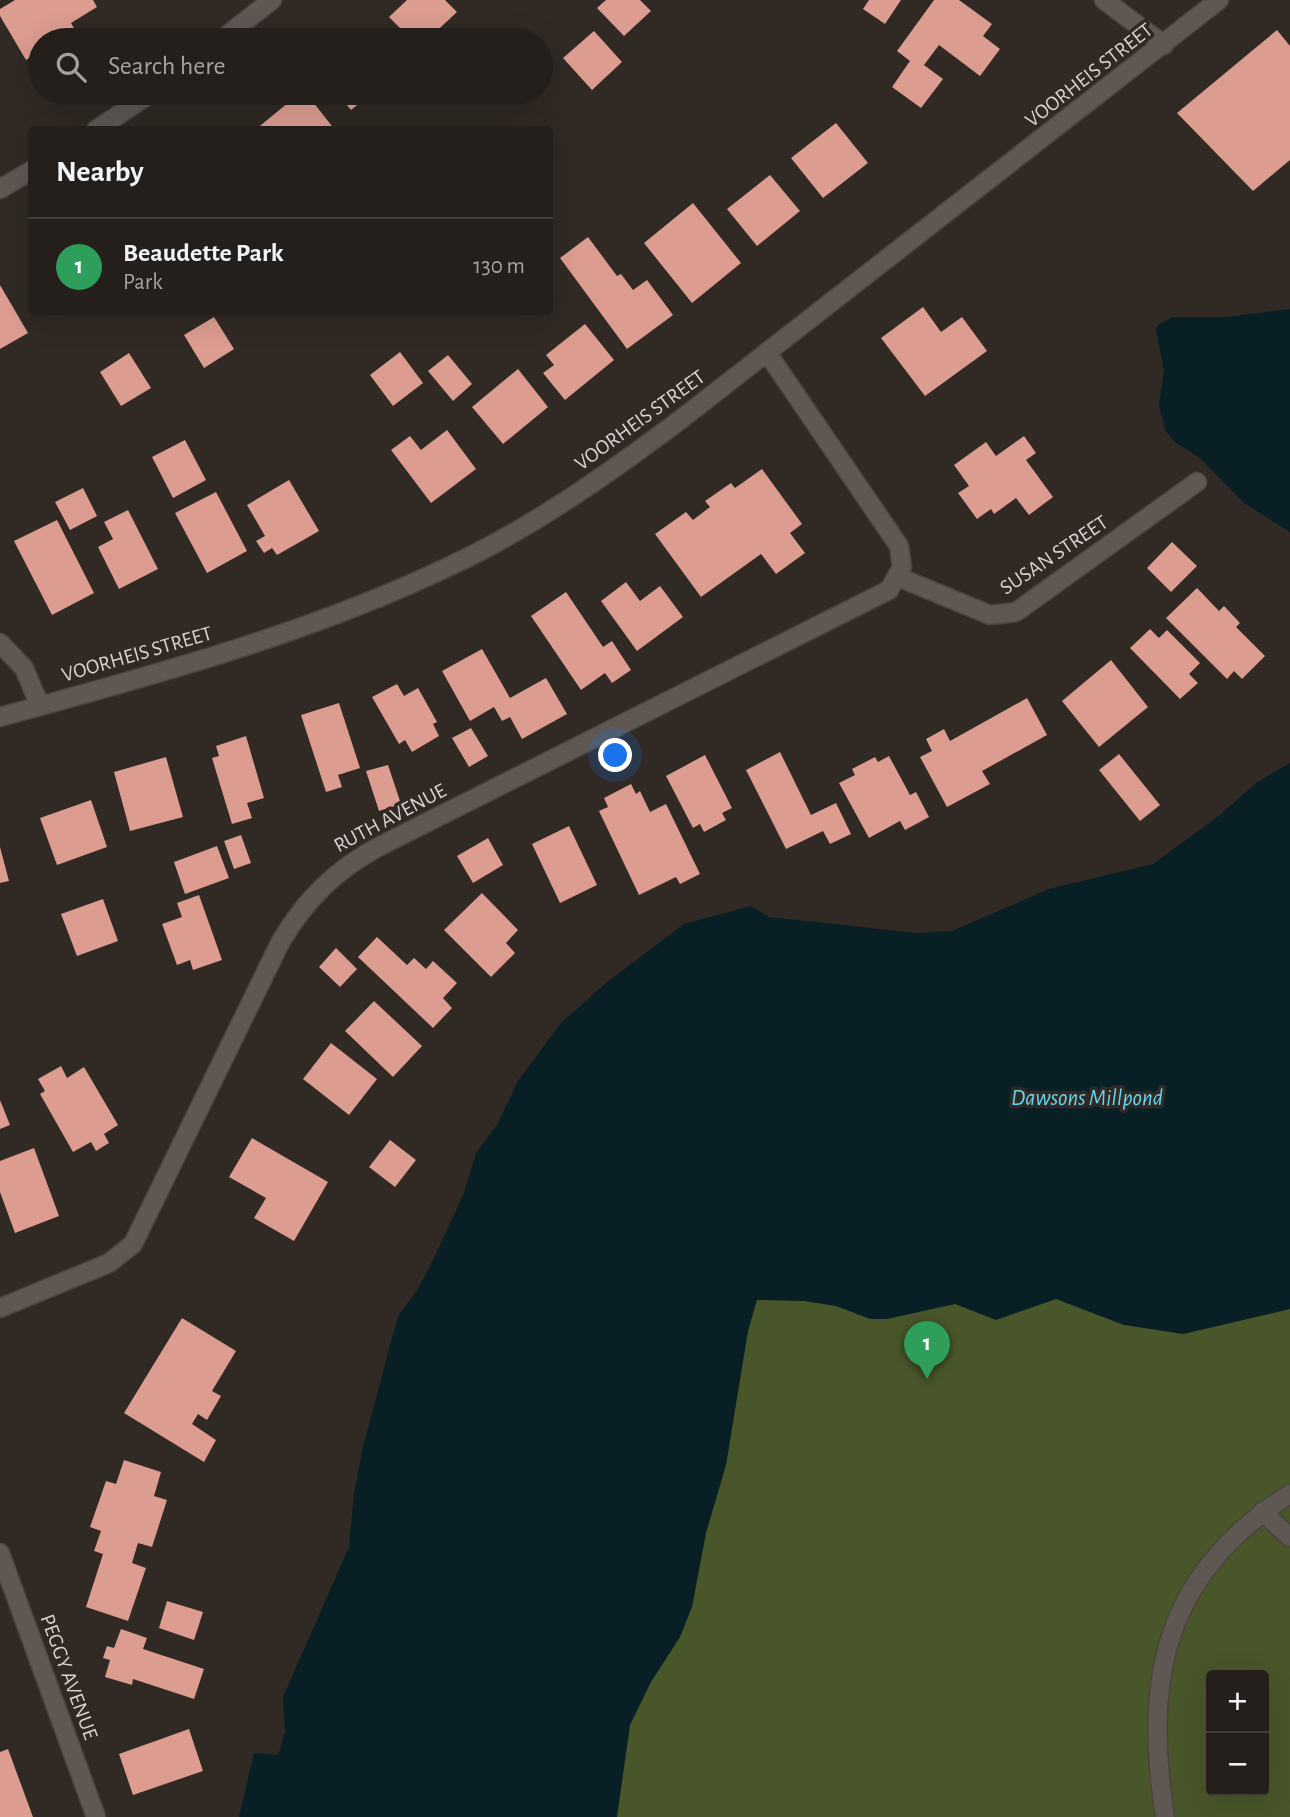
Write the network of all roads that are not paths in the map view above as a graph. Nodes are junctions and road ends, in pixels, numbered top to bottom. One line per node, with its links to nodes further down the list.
1 (272, 0): 4 (street)
2 (1104, 0): 5 (street)
3 (1219, 0): 5 (street, VOORHEIS STREET)
4 (236, 28)
5 (1164, 45): 10 (street, VOORHEIS STREET)
6 (133, 105): 7 (street)
7 (102, 126)
8 (28, 172): 9 (street)
9 (0, 189)
10 (768, 354): 12 (street); 14 (street, VOORHEIS STREET)
11 (1197, 482): 12 (street, SUSAN STREET)
12 (898, 577): 16 (street, RUTH AVENUE)
13 (0, 643): 14 (street)
14 (40, 706): 15 (street, VOORHEIS STREET)
15 (0, 717)
16 (0, 1308)
17 (1290, 1494): 18 (street)
18 (1262, 1512): 19 (street); 22 (street)
19 (1290, 1537)
20 (0, 1553): 21 (street, PEGGY AVENUE)
21 (96, 1817)
22 (1166, 1817)

